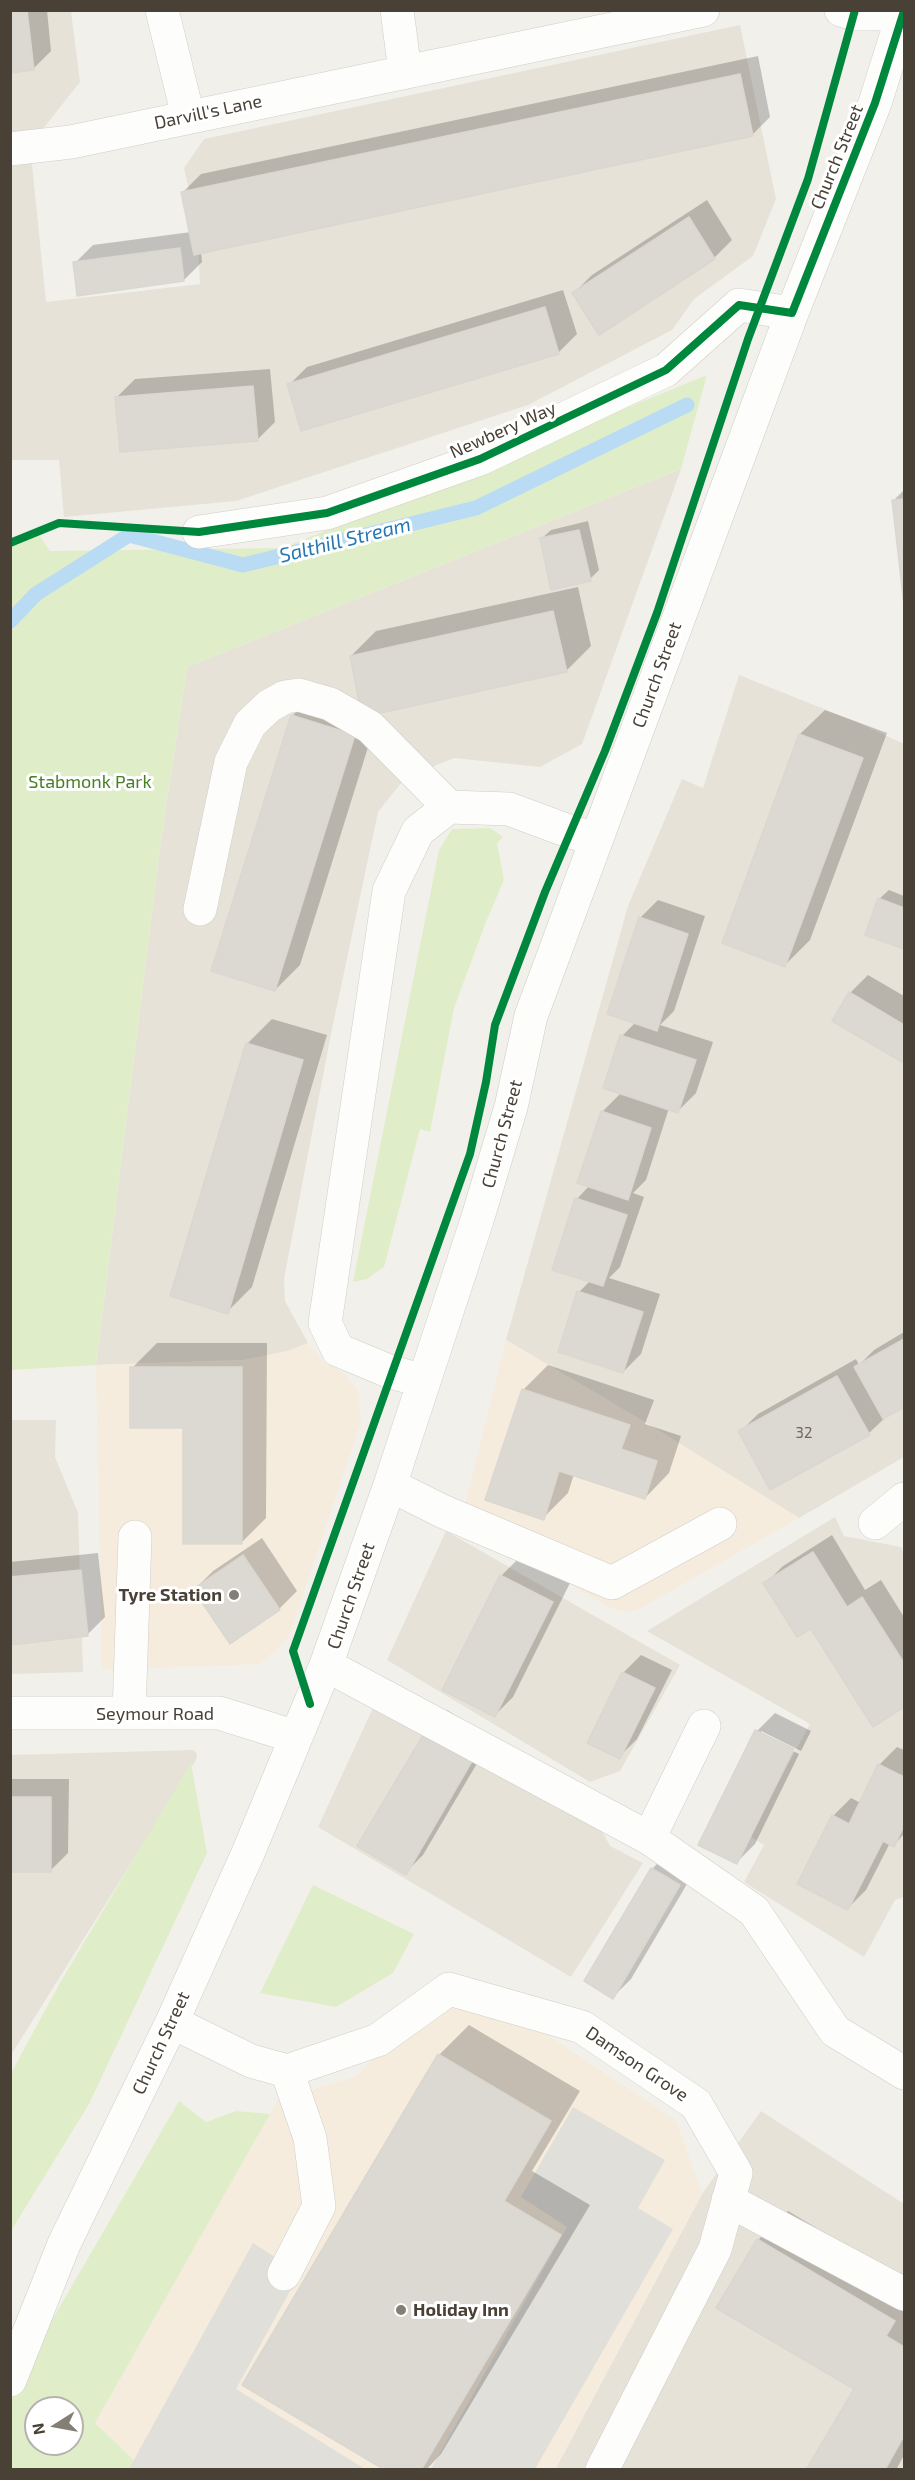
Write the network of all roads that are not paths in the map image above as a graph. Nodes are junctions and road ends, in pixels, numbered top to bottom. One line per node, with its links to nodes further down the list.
1 (162, 10): 7 (street)
2 (397, 10): 6 (street)
3 (703, 10): 6 (street, Darvill's Lane)
4 (841, 10): 5 (street)
5 (903, 12): 9 (street, Church Street)
6 (405, 72): 7 (street, Darvill's Lane)
7 (188, 116): 8 (street, Darvill's Lane)
8 (10, 149)
9 (792, 313): 10 (street, Newbery Way); 12 (street, Church Street)
10 (199, 532)
11 (449, 807): 12 (street); 13 (street); 14 (street)
12 (597, 839): 14 (street, Church Street)
13 (200, 909)
14 (424, 1381): 15 (street, Church Street)
15 (390, 1485): 18 (street); 20 (street, Church Street)
16 (904, 1499): 17 (street)
17 (875, 1523)
18 (720, 1524)
19 (135, 1536): 22 (street)
20 (326, 1665): 24 (street, Church Street); 25 (street)
21 (10, 1713): 22 (street, Seymour Road)
22 (129, 1713): 24 (street, Seymour Road)
23 (704, 1726): 25 (street)
24 (296, 1737): 26 (street, Church Street)
25 (649, 1838): 28 (street)
26 (172, 2022): 27 (street); 30 (street, Church Street)
27 (287, 2072): 29 (street, Damson Grove); 31 (street)
28 (904, 2073)
29 (728, 2200): 32 (street); 35 (street, Damson Grove)
30 (64, 2244): 33 (street, Church Street); 34 (street, Church Street)
31 (284, 2274)
32 (904, 2294)
33 (10, 2325)
34 (10, 2380)
35 (602, 2469)

